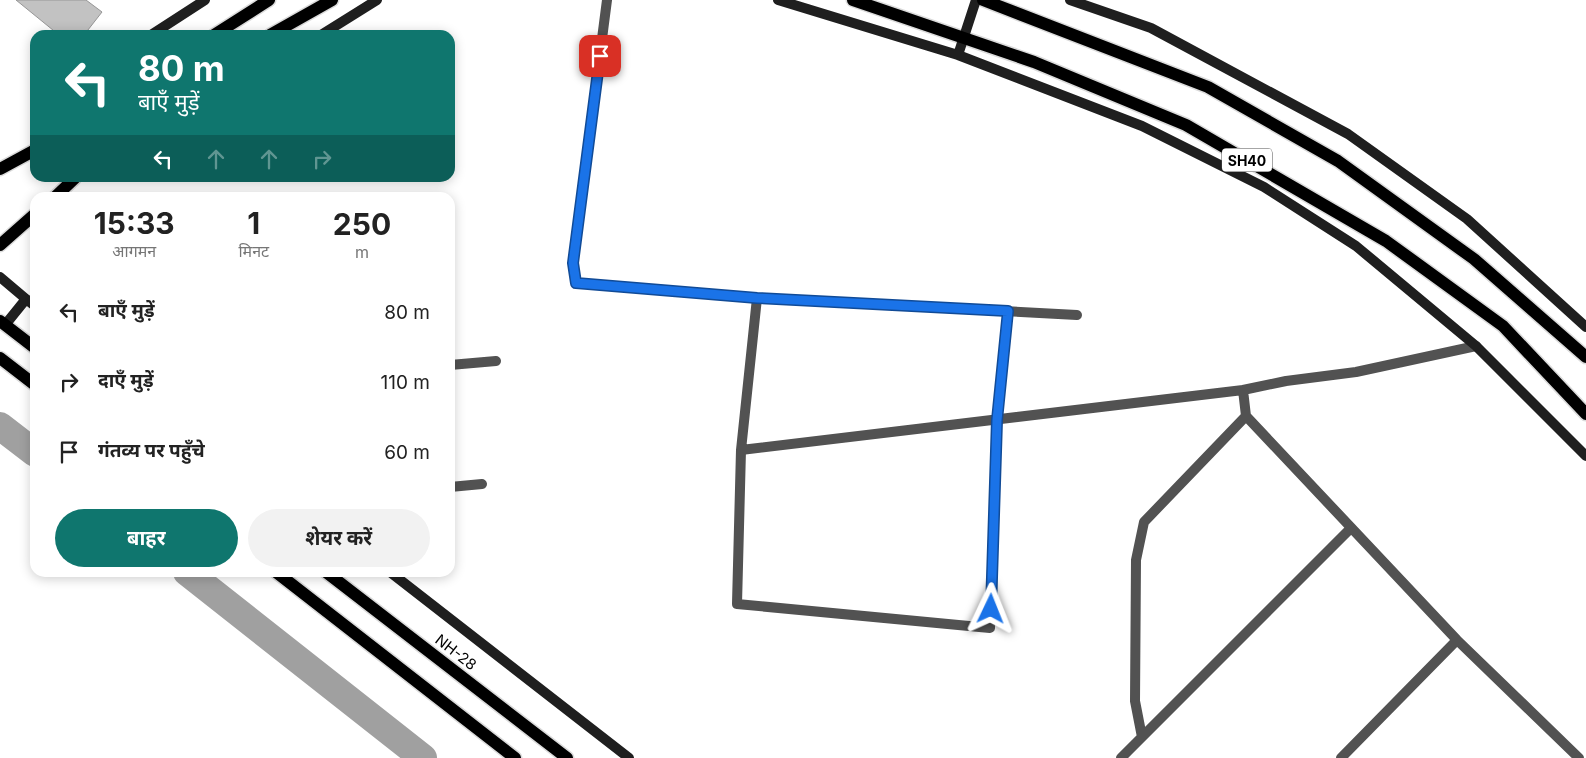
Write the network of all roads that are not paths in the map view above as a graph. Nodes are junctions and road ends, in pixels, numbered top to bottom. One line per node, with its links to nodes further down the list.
1 (205, 0): 11 (street)
2 (268, 0): 12 (main road)
3 (332, 0): 13 (main road)
4 (376, 0): 14 (street)
5 (607, 0): 24 (street)
6 (778, 0): 16 (street)
7 (853, 0): 15 (main road, SH40)
8 (976, 0): 15 (street)
9 (982, 0): 33 (main road, SH40)
10 (1070, 0): 30 (street)
11 (159, 30)
12 (222, 30)
13 (279, 30)
14 (329, 30)
15 (964, 36): 16 (street); 39 (main road, SH40)
16 (958, 55): 32 (street)
17 (30, 153): 18 (main road)
18 (0, 169)
19 (70, 182): 20 (main road)
20 (60, 192)
21 (30, 219): 22 (main road)
22 (0, 246)
23 (0, 278): 25 (street)
24 (757, 298): 27 (street); 42 (street)
25 (26, 299): 26 (street); 29 (street)
26 (30, 302)
27 (1008, 311): 28 (street); 41 (street)
28 (1077, 315)
29 (3, 323): 31 (main road)
30 (1586, 327)
31 (30, 344)
32 (1476, 346): 38 (street); 43 (street)
33 (1586, 357)
34 (0, 358): 37 (main road)
35 (496, 361): 36 (street)
36 (455, 365)
37 (30, 381)
38 (1243, 390): 40 (street); 41 (street)
39 (1586, 414)
40 (1246, 416): 46 (street); 51 (street)
41 (997, 420): 42 (street); 42 (street)
42 (741, 450)
43 (1586, 456)
44 (482, 484): 45 (street)
45 (455, 487)
46 (1351, 528): 50 (street); 51 (street)
47 (282, 577): 52 (main road)
48 (332, 577): 53 (main road, NH-28)
49 (396, 577): 54 (street)
50 (1458, 640): 56 (street); 57 (street)
51 (1142, 737): 55 (street)
52 (515, 758)
53 (567, 758)
54 (630, 758)
55 (1121, 758)
56 (1341, 758)
57 (1579, 758)

